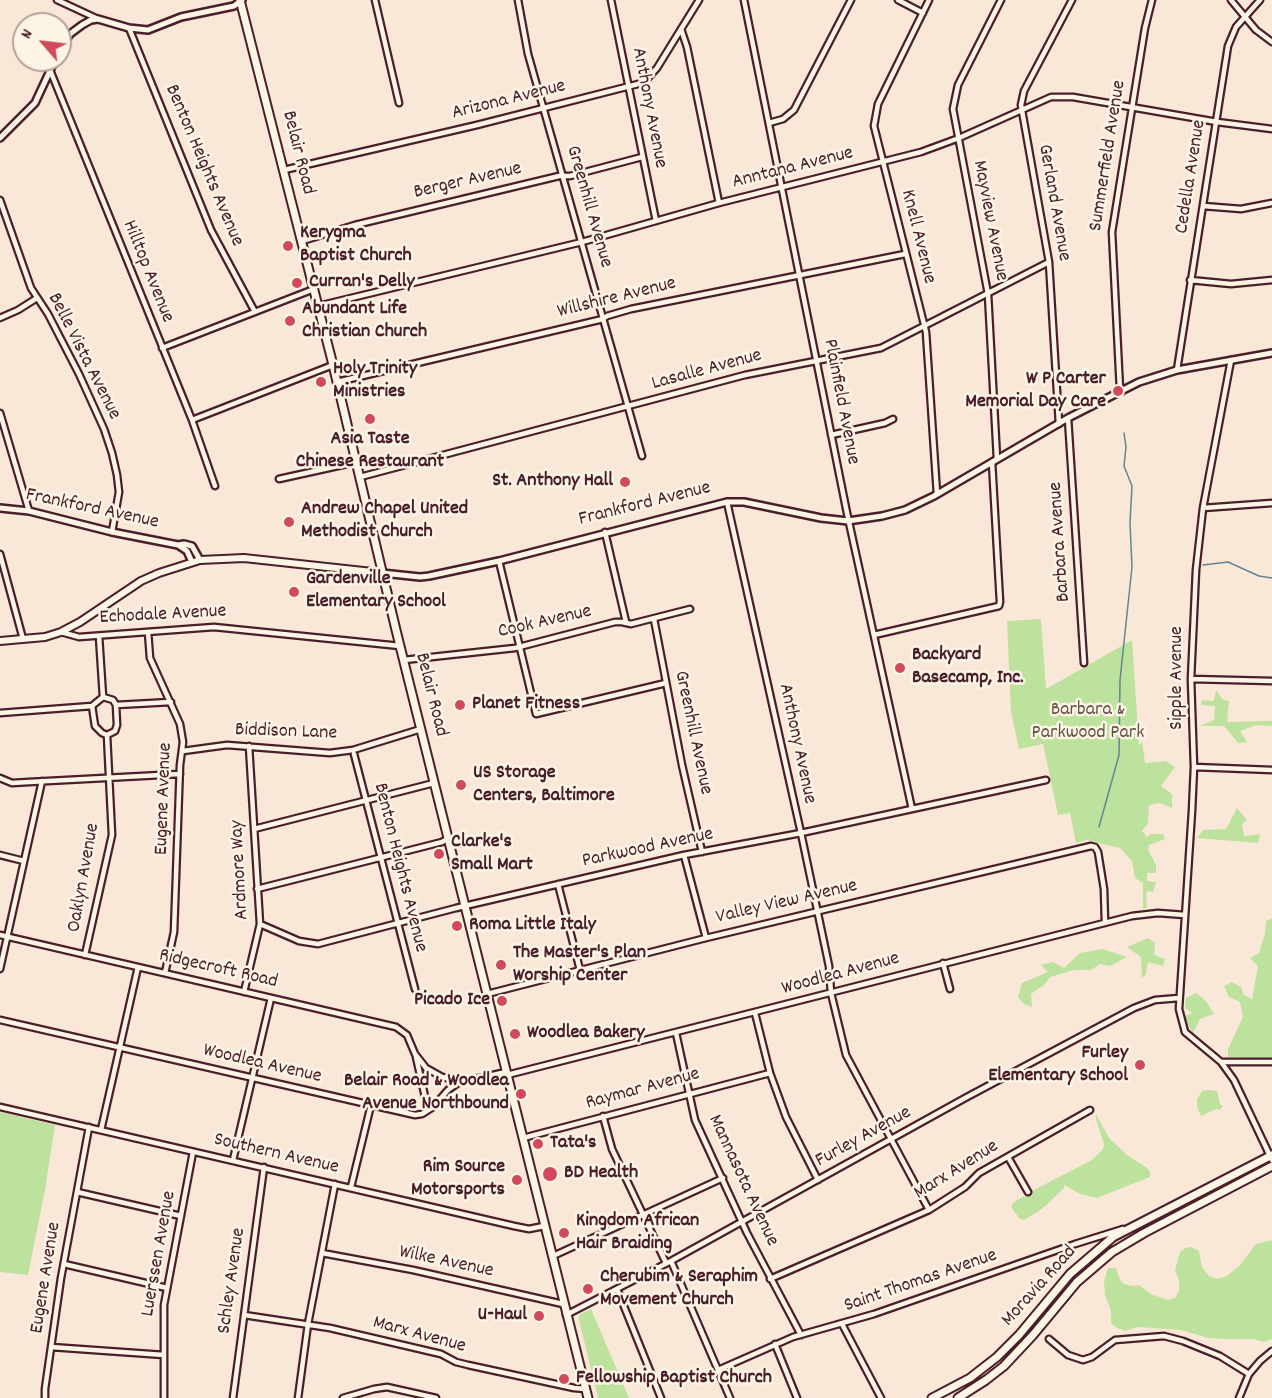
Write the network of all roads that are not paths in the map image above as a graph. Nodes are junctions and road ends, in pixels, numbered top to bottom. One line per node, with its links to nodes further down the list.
1 (57, 0): 18 (street)
2 (241, 0): 19 (street); 37 (main road, Belair Road)
3 (375, 0): 26 (street)
4 (518, 0): 27 (street, Greenhill Avenue)
5 (611, 0): 25 (street, Anthony Avenue)
6 (699, 0): 20 (street, Arizona Avenue)
7 (744, 0): 31 (street, Plainfield Avenue)
8 (851, 0): 31 (street)
9 (898, 0): 16 (street)
10 (929, 0): 16 (street, Knell Avenue)
11 (1001, 0): 34 (street, Mayview Avenue)
12 (1072, 0): 29 (street, Gerland Avenue)
13 (1152, 0): 28 (street, Summerfield Avenue)
14 (1231, 0): 17 (street)
15 (1260, 0): 17 (street, Cedella Avenue)
16 (923, 13): 36 (street, Knell Avenue)
17 (1244, 17): 22 (street); 30 (street, Cedella Avenue)
18 (98, 19): 19 (street); 21 (street)
19 (129, 28): 56 (street, Benton Heights Avenue)
20 (681, 29): 25 (street, Arizona Avenue); 41 (street)
21 (72, 32)
22 (1272, 42)
23 (49, 72): 33 (street)
24 (51, 72): 60 (street, Hilltop Avenue)
25 (629, 86): 27 (street, Arizona Avenue); 35 (street, Anthony Avenue)
26 (399, 103)
27 (543, 108): 37 (street, Arizona Avenue); 38 (street, Greenhill Avenue)
28 (1132, 108): 29 (street, Anntana Avenue); 30 (street, Anntana Avenue); 67 (street, Summerfield Avenue)
29 (1021, 110): 34 (street, Anntana Avenue); 48 (street, Gerland Avenue)
30 (1217, 122): 32 (street, Anntana Avenue); 43 (street, Cedella Avenue)
31 (769, 123): 39 (street, Plainfield Avenue)
32 (1272, 129)
33 (0, 138)
34 (958, 138): 36 (street, Anntana Avenue); 53 (street, Mayview Avenue)
35 (642, 157): 38 (street, Berger Avenue); 44 (street, Anthony Avenue)
36 (882, 162): 39 (street, Anntana Avenue); 47 (street, Knell Avenue)
37 (284, 170): 45 (main road, Belair Road)
38 (564, 176): 45 (street, Berger Avenue); 46 (street, Greenhill Avenue)
39 (782, 188): 41 (street, Anntana Avenue); 49 (street, Plainfield Avenue)
40 (0, 200): 54 (street, Belle Vista Avenue)
41 (719, 203): 44 (street, Anntana Avenue)
42 (1272, 203): 43 (street)
43 (1203, 207): 50 (street, Cedella Avenue)
44 (656, 221): 46 (street, Anntana Avenue)
45 (302, 241): 52 (main road, Belair Road)
46 (582, 242): 55 (street, Anntana Avenue); 58 (street, Greenhill Avenue)
47 (905, 254): 49 (street, Willshire Avenue); 59 (street, Knell Avenue)
48 (1049, 262): 53 (street, Lasalle Avenue); 73 (street, Gerland Avenue)
49 (799, 275): 58 (street, Willshire Avenue); 62 (street, Plainfield Avenue)
50 (1190, 280): 51 (street); 65 (street, Cedella Avenue)
51 (1272, 280)
52 (314, 289): 55 (main road, Belair Road); 56 (street)
53 (988, 294): 59 (street, Lasalle Avenue); 76 (street, Mayview Avenue)
54 (37, 298): 57 (street); 88 (street, Belle Vista Avenue)
55 (318, 306): 64 (main road, Belair Road)
56 (255, 312): 60 (street)
57 (0, 318)
58 (603, 319): 66 (street, Willshire Avenue); 68 (street, Greenhill Avenue)
59 (924, 325): 62 (street, Lasalle Avenue); 81 (street, Knell Avenue)
60 (162, 348): 72 (street, Hilltop Avenue)
61 (1272, 353): 63 (street, Frankford Avenue)
62 (816, 360): 68 (street, Lasalle Avenue); 74 (street, Plainfield Avenue)
63 (1231, 360): 65 (street, Frankford Avenue); 85 (street, Sipple Avenue)
64 (333, 365): 66 (main road, Belair Road); 72 (street)
65 (1177, 370): 67 (street, Frankford Avenue)
66 (337, 382): 77 (main road, Belair Road)
67 (1120, 390): 70 (street, Frankford Avenue)
68 (629, 406): 75 (street, Greenhill Avenue); 78 (street, Lasalle Avenue)
69 (0, 413): 86 (street)
70 (1068, 418): 73 (street, Frankford Avenue); 106 (street, Barbara Avenue)
71 (893, 419): 74 (street)
72 (192, 420): 80 (street, Hilltop Avenue)
73 (1059, 424): 76 (street, Frankford Avenue)
74 (831, 435): 87 (street, Plainfield Avenue)
75 (642, 456)
76 (995, 460): 81 (street, Frankford Avenue); 99 (street, Mayview Avenue)
77 (356, 462): 78 (main road, Belair Road); 79 (street)
78 (360, 477): 93 (main road, Belair Road)
79 (279, 479)
80 (215, 486)
81 (937, 494): 87 (street, Frankford Avenue)
82 (727, 502): 87 (street, Frankford Avenue); 89 (street, Frankford Avenue); 131 (street, Anthony Avenue)
83 (1272, 503): 85 (street)
84 (0, 508): 86 (street, Frankford Avenue)
85 (1203, 508): 107 (street, Sipple Avenue)
86 (29, 511): 88 (street, Frankford Avenue)
87 (848, 521): 99 (street, Plainfield Avenue)
88 (112, 532): 91 (street, Frankford Avenue)
89 (605, 532): 92 (street, Frankford Avenue); 96 (street)
90 (0, 554): 101 (street)
91 (196, 561): 93 (main road, Frankford Avenue); 97 (main road, Frankford Avenue)
92 (499, 561): 93 (street, Frankford Avenue); 104 (street)
93 (382, 573): 103 (main road, Belair Road)
94 (690, 609): 95 (street, Cook Avenue)
95 (654, 619): 96 (street, Cook Avenue); 109 (street, Greenhill Avenue)
96 (626, 622): 104 (street, Cook Avenue)
97 (61, 632): 100 (street, Echodale Avenue); 101 (main road, Echodale Avenue)
98 (148, 632): 100 (street, Echodale Avenue); 103 (street, Echodale Avenue); 111 (street, Eugene Avenue)
99 (874, 635): 129 (street, Plainfield Avenue)
100 (99, 636): 110 (street)
101 (23, 639): 102 (main road, Echodale Avenue)
102 (0, 641)
103 (400, 646): 105 (main road, Belair Road)
104 (519, 647): 105 (street, Cook Avenue); 109 (street)
105 (404, 660): 115 (main road, Belair Road)
106 (1084, 663)
107 (1191, 679): 108 (street); 120 (street, Sipple Avenue)
108 (1272, 681)
109 (666, 683): 133 (street, Greenhill Avenue)
110 (103, 697): 112 (street); 113 (street)
111 (171, 702): 112 (street); 118 (street, Eugene Avenue)
112 (116, 705): 116 (street, Oaklyn Avenue)
113 (92, 706): 114 (street); 116 (street, Oaklyn Avenue)
114 (0, 713)
115 (421, 729): 117 (street, Biddison Lane); 127 (main road, Belair Road)
116 (107, 735): 123 (street, Oaklyn Avenue)
117 (249, 746): 118 (street, Biddison Lane); 130 (street, Ardmore Way)
118 (183, 751): 122 (street, Eugene Avenue)
119 (354, 754): 128 (street, Benton Heights Avenue)
120 (1194, 767): 121 (street); 142 (street, Sipple Avenue)
121 (1272, 770)
122 (180, 774): 123 (street); 154 (street, Eugene Avenue)
123 (108, 777): 126 (street); 149 (street, Oaklyn Avenue)
124 (0, 778): 126 (street)
125 (1046, 780): 129 (street, Parkwood Avenue)
126 (42, 782): 137 (street)
127 (435, 782): 128 (street); 132 (main road, Belair Road)
128 (366, 801): 130 (street); 136 (street, Benton Heights Avenue)
129 (912, 809): 131 (street, Parkwood Avenue)
130 (254, 829): 139 (street, Ardmore Way)
131 (801, 833): 133 (street, Parkwood Avenue); 141 (street, Anthony Avenue)
132 (449, 838): 136 (street); 140 (main road, Belair Road)
133 (702, 852): 135 (street, Parkwood Avenue)
134 (0, 855): 137 (street)
135 (684, 855): 138 (street, Parkwood Avenue); 148 (street)
136 (381, 857): 139 (street); 145 (street, Benton Heights Avenue)
137 (24, 861): 147 (street)
138 (558, 884): 140 (street, Parkwood Avenue); 153 (street)
139 (257, 889): 144 (street, Ardmore Way)
140 (466, 906): 145 (street, Parkwood Avenue); 159 (main road, Belair Road)
141 (817, 912): 143 (street, Valley View Avenue); 148 (street, Valley View Avenue); 158 (street, Anthony Avenue)
142 (1185, 915): 143 (street, Woodlea Avenue); 161 (street, Sipple Avenue)
143 (1104, 923): 150 (street, Woodlea Avenue)
144 (260, 924): 145 (street, Parkwood Avenue); 157 (street, Ardmore Way)
145 (398, 924): 156 (street, Benton Heights Avenue)
146 (0, 935): 147 (street, Ridgecroft Road)
147 (7, 937): 149 (street, Ridgecroft Road); 152 (street)
148 (706, 938): 153 (street, Valley View Avenue)
149 (86, 955): 151 (street, Ridgecroft Road)
150 (943, 963): 155 (street); 158 (street, Woodlea Avenue)
151 (138, 967): 154 (street, Ridgecroft Road); 165 (street)
152 (0, 969)
153 (580, 970): 159 (street, Valley View Avenue)
154 (165, 974): 157 (street, Ridgecroft Road)
155 (950, 989)
156 (415, 990)
157 (244, 992): 160 (street, Ridgecroft Road)
158 (831, 993): 162 (street, Woodlea Avenue); 182 (street)
159 (488, 994): 169 (main road, Belair Road)
160 (271, 998): 166 (street, Ridgecroft Road); 171 (street)
161 (1179, 998): 167 (street, Sipple Avenue); 182 (street, Furley Avenue)
162 (756, 1013): 164 (street, Woodlea Avenue); 170 (street)
163 (0, 1020): 165 (street, Woodlea Avenue)
164 (676, 1033): 169 (street, Woodlea Avenue); 173 (street, Mannasota Avenue)
165 (120, 1047): 171 (street, Woodlea Avenue); 180 (street)
166 (415, 1054): 172 (street, Ridgecroft Road); 176 (street, Ridgecroft Road)
167 (1221, 1062): 168 (street); 185 (street)
168 (1272, 1062)
169 (507, 1073): 172 (street, Woodlea Avenue); 181 (main road, Belair Road)
170 (770, 1073): 173 (street, Raymar Avenue); 190 (street)
171 (252, 1078): 174 (street, Woodlea Avenue); 186 (street)
172 (462, 1081): 176 (street, Woodlea Avenue)
173 (690, 1094): 178 (street, Raymar Avenue); 189 (street, Mannasota Avenue)
174 (371, 1106): 176 (street, Woodlea Avenue); 192 (street)
175 (0, 1107): 179 (street, Southern Avenue)
176 (429, 1110)
177 (1090, 1110): 184 (street, Marx Avenue)
178 (603, 1116): 181 (street, Raymar Avenue); 196 (street)
179 (89, 1127): 180 (street, Southern Avenue); 193 (street, Eugene Avenue)
180 (101, 1130): 183 (street, Southern Avenue)
181 (523, 1138): 199 (main road, Belair Road)
182 (891, 1140): 190 (street, Furley Avenue); 195 (street)
183 (193, 1152): 186 (street, Southern Avenue); 197 (street, Luerssen Avenue)
184 (1008, 1157): 194 (street); 195 (street, Marx Avenue)
185 (1271, 1157): 200 (main road, Moravia Road)
186 (233, 1160): 188 (street, Southern Avenue)
187 (1272, 1166): 234 (main road, Moravia Road)
188 (264, 1167): 191 (street, Southern Avenue); 209 (street, Schley Avenue)
189 (723, 1178): 196 (street); 198 (street, Mannasota Avenue)
190 (818, 1180): 198 (street, Furley Avenue)
191 (335, 1184): 192 (street, Southern Avenue); 201 (street)
192 (351, 1187): 199 (street, Southern Avenue)
193 (77, 1192): 197 (street); 204 (street, Eugene Avenue)
194 (1028, 1192)
195 (929, 1209): 205 (street, Marx Avenue)
196 (644, 1215): 202 (street); 203 (street)
197 (181, 1216): 206 (street, Luerssen Avenue)
198 (743, 1221): 203 (street, Furley Avenue); 205 (street, Mannasota Avenue)
199 (544, 1226): 202 (main road, Belair Road)
200 (1134, 1226): 212 (street, Saint Thomas Avenue); 233 (main road, Moravia Road)
201 (322, 1252): 208 (street, Wilke Avenue); 211 (street)
202 (553, 1256): 208 (main road, Belair Road)
203 (668, 1262): 207 (street, Furley Avenue); 219 (street)
204 (64, 1264): 206 (street); 216 (street, Eugene Avenue)
205 (770, 1279): 213 (street, Mannasota Avenue)
206 (167, 1288): 218 (street, Luerssen Avenue)
207 (617, 1289): 210 (street, Furley Avenue); 229 (street)
208 (563, 1304): 210 (main road, Belair Road)
209 (244, 1315): 211 (street, Marx Avenue); 224 (street, Schley Avenue)
210 (566, 1315): 221 (main road, Belair Road)
211 (308, 1324): 221 (street, Marx Avenue); 225 (street)
212 (842, 1324): 213 (street, Saint Thomas Avenue); 232 (street)
213 (801, 1335): 215 (street, Saint Thomas Avenue)
214 (1048, 1339): 220 (street)
215 (775, 1344): 219 (street, Saint Thomas Avenue); 231 (street)
216 (51, 1347): 218 (street); 222 (street, Eugene Avenue)
217 (1272, 1351): 220 (street)
218 (164, 1355): 223 (street, Luerssen Avenue)
219 (718, 1370): 230 (street)
220 (1249, 1374): 235 (street)
221 (585, 1389): 228 (main road, Belair Road)
222 (45, 1398)
223 (164, 1398)
224 (233, 1398)
225 (298, 1398)
226 (343, 1398): 227 (street)
227 (436, 1398)
228 (588, 1398)
229 (661, 1398)
230 (730, 1398)
231 (797, 1398)
232 (881, 1398)
233 (932, 1398)
234 (958, 1398)
235 (1239, 1398)

